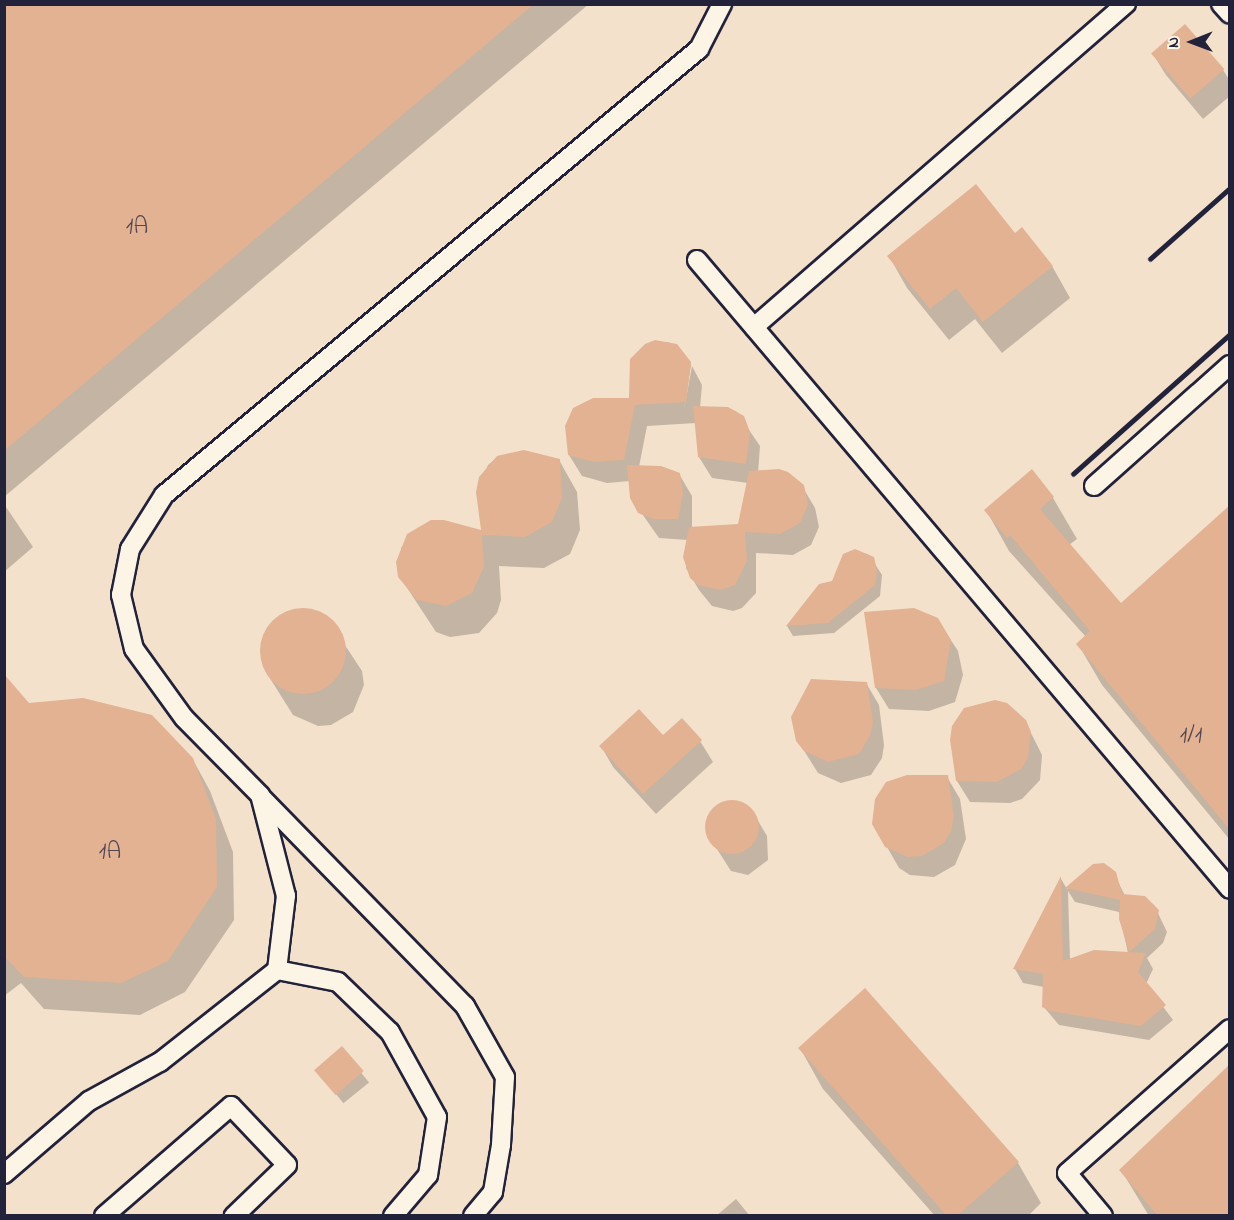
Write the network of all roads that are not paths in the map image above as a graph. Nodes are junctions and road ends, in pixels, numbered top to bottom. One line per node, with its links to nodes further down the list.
1 (722, 4): 9 (lane)
2 (1126, 4): 6 (lane)
3 (1221, 4): 4 (lane)
4 (1230, 14)
5 (697, 260): 6 (lane)
6 (754, 327): 10 (lane)
7 (1230, 365): 8 (lane)
8 (1094, 486)
9 (260, 795): 11 (lane); 17 (lane)
10 (1230, 890)
11 (277, 970): 13 (lane); 16 (lane)
12 (1230, 1029): 18 (lane)
13 (4, 1174)
14 (104, 1215): 15 (lane)
15 (234, 1215)
16 (393, 1215)
17 (473, 1215)
18 (1103, 1215)

